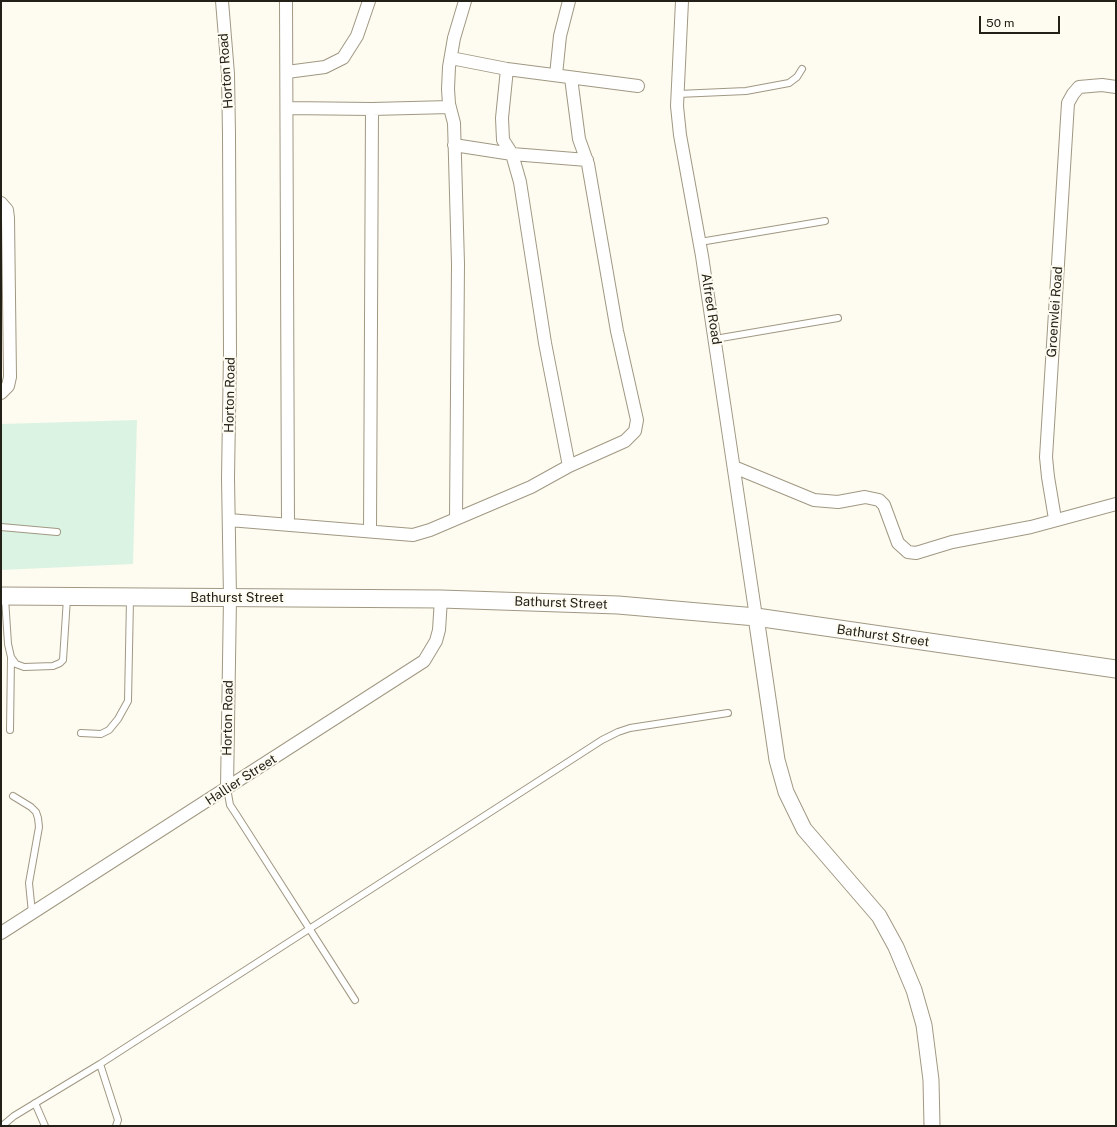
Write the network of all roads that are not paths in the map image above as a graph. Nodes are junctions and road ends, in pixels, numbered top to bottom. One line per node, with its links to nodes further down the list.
1 (222, 1): 33 (street, Horton Road)
2 (286, 1): 10 (street)
3 (369, 1): 10 (street)
4 (465, 1): 7 (street)
5 (569, 1): 11 (street)
6 (682, 1): 15 (street, Alfred Road)
7 (451, 58): 8 (street); 16 (street)
8 (507, 69): 11 (street); 20 (street)
9 (802, 69): 15 (lane)
10 (287, 72): 17 (street)
11 (556, 75): 12 (street)
12 (571, 78): 13 (street); 21 (street)
13 (638, 86)
14 (1116, 87): 32 (street, Groenvlei Road)
15 (678, 94): 24 (street, Alfred Road)
16 (450, 106): 18 (street); 19 (street)
17 (287, 108): 18 (street); 34 (street)
18 (372, 109): 36 (street)
19 (454, 145): 20 (street); 31 (street)
20 (512, 154): 21 (street); 28 (street)
21 (587, 160): 28 (street)
22 (1, 203): 27 (street)
23 (825, 221): 24 (lane)
24 (700, 242): 26 (street, Alfred Road)
25 (838, 318): 26 (lane)
26 (715, 339): 29 (street, Alfred Road)
27 (1, 394)
28 (569, 466): 31 (street)
29 (734, 467): 32 (street); 43 (street, Alfred Road)
30 (1116, 504): 32 (street)
31 (456, 519): 36 (street)
32 (1055, 519)
33 (229, 520): 34 (street); 41 (street, Horton Road)
34 (288, 524): 36 (street)
35 (1, 527): 37 (lane)
36 (370, 531)
37 (57, 532)
38 (3, 596): 39 (main road, Bathurst Street); 44 (lane)
39 (68, 597): 40 (main road, Bathurst Street); 44 (lane)
40 (130, 597): 41 (main road, Bathurst Street); 48 (lane)
41 (230, 598): 42 (main road, Bathurst Street); 49 (street, Horton Road)
42 (441, 599): 43 (main road, Bathurst Street); 49 (street, Hallier Street)
43 (756, 617): 45 (main road, Bathurst Street); 60 (street)
44 (11, 657): 47 (lane)
45 (1116, 669)
46 (728, 713): 52 (lane)
47 (10, 730)
48 (81, 733)
49 (227, 788): 51 (street, Hallier Street); 52 (lane)
50 (13, 796): 51 (lane)
51 (32, 913): 53 (street, Hallier Street)
52 (310, 930): 54 (lane); 55 (lane)
53 (1, 933)
54 (355, 1000)
55 (100, 1064): 56 (lane); 59 (lane)
56 (35, 1103): 57 (lane); 58 (lane)
57 (2, 1126)
58 (45, 1126)
59 (116, 1126)
60 (932, 1126)

